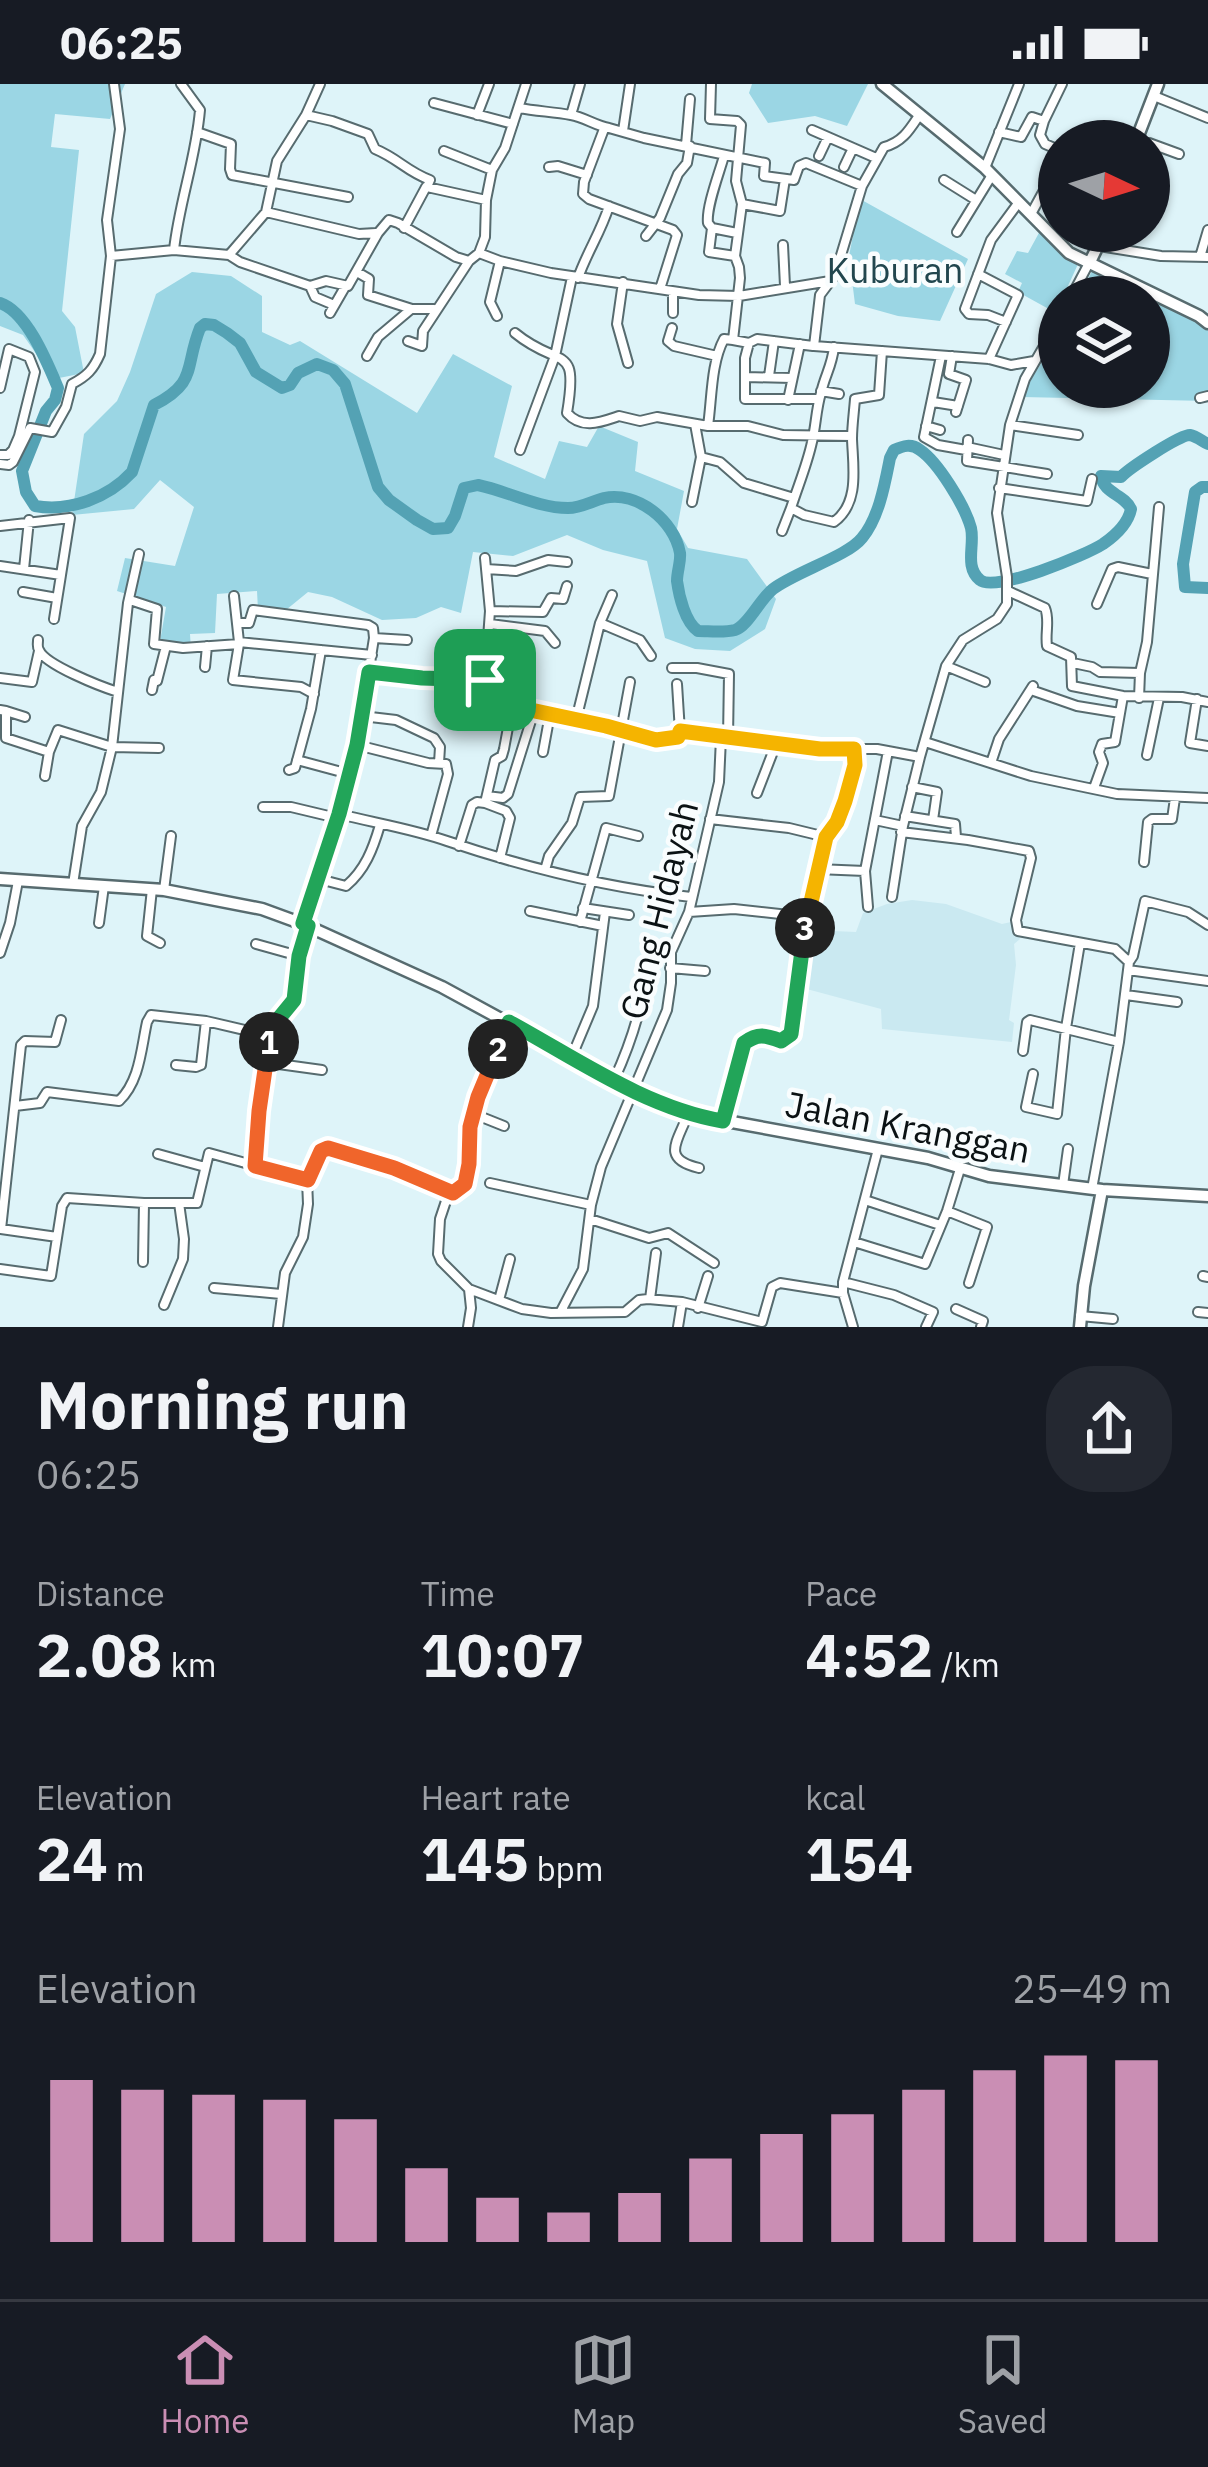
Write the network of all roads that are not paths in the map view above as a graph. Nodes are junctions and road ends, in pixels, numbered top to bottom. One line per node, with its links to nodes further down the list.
1 (114, 84): 75 (street)
2 (181, 84): 15 (street)
3 (320, 84): 19 (street)
4 (489, 84): 20 (street)
5 (580, 84): 21 (street)
6 (630, 84): 29 (street)
7 (711, 84): 41 (street)
8 (882, 84): 18 (main road)
9 (523, 85): 17 (street)
10 (1066, 85): 24 (street)
11 (197, 86): 15 (street)
12 (1015, 86): 30 (street)
13 (1156, 90): 22 (street); 25 (main road)
14 (690, 99): 33 (street)
15 (193, 100): 31 (street)
16 (434, 104): 20 (street)
17 (518, 108): 21 (street); 26 (street)
18 (920, 114): 40 (street); 45 (main road)
19 (306, 115): 49 (street); 51 (street)
20 (478, 115): 26 (street)
21 (572, 115): 27 (street)
22 (1208, 118)
23 (1040, 120): 30 (street)
24 (1045, 120)
25 (1147, 120)
26 (513, 124): 44 (street)
27 (604, 129): 29 (street); 46 (street)
28 (812, 130): 32 (street)
29 (623, 131): 33 (street)
30 (999, 132): 45 (street)
31 (197, 133): 49 (street); 70 (street)
32 (828, 137): 34 (street); 39 (street)
33 (688, 146): 38 (street); 61 (street)
34 (853, 148): 40 (street); 42 (street)
35 (444, 151): 44 (street)
36 (1170, 151): 37 (street)
37 (1179, 154)
38 (724, 156): 41 (street); 63 (street)
39 (819, 156)
40 (876, 158): 50 (street)
41 (737, 159): 47 (street); 57 (street)
42 (844, 166)
43 (549, 167): 46 (street)
44 (492, 170): 53 (street)
45 (988, 172): 54 (street); 56 (main road)
46 (586, 175): 58 (street)
47 (784, 179): 50 (street); 57 (street)
48 (944, 180): 54 (street)
49 (270, 184): 52 (street); 59 (street)
50 (862, 186): 85 (street)
51 (427, 187): 53 (street); 62 (street)
52 (348, 197)
53 (486, 200): 73 (street)
54 (976, 200): 65 (street)
55 (1038, 201): 60 (street)
56 (1019, 202): 60 (main road); 82 (street)
57 (742, 204): 67 (street)
58 (609, 206): 61 (street); 84 (street)
59 (266, 212): 66 (street); 74 (street)
60 (1031, 214): 80 (main road)
61 (655, 223): 68 (street); 90 (street)
62 (404, 228): 66 (street); 78 (street)
63 (712, 228): 67 (street); 76 (street)
64 (1208, 230): 77 (street)
65 (957, 232)
66 (378, 233): 81 (street)
67 (737, 233): 76 (street)
68 (646, 236)
69 (783, 244): 89 (street)
70 (174, 250): 74 (street); 75 (street)
71 (1096, 252): 80 (main road)
72 (1136, 252): 77 (street)
73 (479, 253): 78 (street); 79 (street)
74 (229, 255): 87 (street)
75 (111, 256): 136 (street)
76 (734, 256): 92 (street)
77 (1204, 257)
78 (469, 260): 94 (street)
79 (500, 261): 84 (street); 96 (street)
80 (1090, 262): 83 (street); 98 (main road)
81 (357, 272): 88 (street); 93 (street)
82 (978, 274): 97 (street); 97 (street)
83 (1082, 276)
84 (575, 278): 86 (street); 111 (street)
85 (830, 280): 89 (street); 106 (street)
86 (622, 282): 90 (street); 117 (street)
87 (310, 286): 88 (street); 88 (street)
88 (345, 286)
89 (785, 286): 92 (street)
90 (660, 289): 91 (street)
91 (673, 293): 92 (street); 95 (street)
92 (740, 296): 101 (street)
93 (412, 309): 94 (street); 110 (street)
94 (436, 309): 102 (street)
95 (673, 313)
96 (497, 316)
97 (1006, 322): 115 (street)
98 (1208, 323)
99 (672, 328): 112 (street)
100 (515, 333): 111 (street)
101 (733, 340): 104 (street); 112 (street)
102 (408, 341)
103 (774, 341): 104 (street); 105 (street); 119 (street)
104 (748, 343): 118 (street)
105 (800, 344): 106 (street); 120 (street)
106 (814, 346): 107 (street)
107 (834, 347): 108 (street); 123 (street)
108 (882, 351): 113 (street); 133 (street)
109 (1038, 355): 116 (street)
110 (367, 356)
111 (555, 356): 126 (street); 134 (street)
112 (717, 356): 128 (street)
113 (940, 356): 114 (street); 125 (street)
114 (952, 356): 115 (street); 125 (street)
115 (989, 359): 116 (street)
116 (1035, 360): 127 (street)
117 (628, 363)
118 (746, 376): 119 (street); 124 (street)
119 (769, 376): 120 (street)
120 (792, 378): 124 (street)
121 (0, 388): 136 (street)
122 (839, 394): 123 (street)
123 (820, 395): 124 (street); 131 (street)
124 (785, 400)
125 (933, 402): 129 (street)
126 (695, 424): 128 (street); 135 (street)
127 (1010, 425): 132 (street); 137 (street)
128 (708, 426): 131 (street)
129 (926, 426): 130 (street); 137 (street)
130 (940, 430)
131 (814, 435): 133 (street); 142 (street)
132 (1078, 435)
133 (852, 436): 142 (street)
134 (520, 450)
135 (701, 457): 141 (street); 142 (street)
136 (0, 459)
137 (1004, 460): 138 (street); 140 (street)
138 (1047, 473)
139 (1092, 478): 140 (street)
140 (999, 488): 153 (street)
141 (692, 502)
142 (792, 503): 146 (street)
143 (1159, 507): 151 (street)
144 (29, 520): 145 (street); 150 (street); 152 (street)
145 (0, 526)
146 (782, 531)
147 (139, 554): 159 (street)
148 (567, 562): 161 (street)
149 (0, 566): 150 (street)
150 (25, 569): 152 (street)
151 (1152, 574): 160 (street); 180 (street)
152 (61, 575): 158 (street)
153 (1008, 585): 175 (street); 176 (street)
154 (568, 586): 161 (street)
155 (23, 592): 158 (street)
156 (612, 595): 164 (street)
157 (235, 596): 163 (street)
158 (57, 598): 162 (street)
159 (130, 600): 170 (street); 187 (street)
160 (1097, 604)
161 (490, 610): 165 (street)
162 (54, 619)
163 (237, 622): 166 (street); 168 (street)
164 (600, 623): 174 (street); 200 (street)
165 (490, 624): 169 (street); 182 (street)
166 (374, 638): 167 (street); 173 (street)
167 (407, 640)
168 (239, 643): 171 (street); 172 (street); 188 (street)
169 (555, 644)
170 (166, 646): 171 (street); 186 (street)
171 (207, 646): 177 (street)
172 (321, 650): 173 (street); 188 (street)
173 (372, 655): 179 (street)
174 (651, 656)
175 (1073, 663): 180 (street); 189 (street)
176 (946, 667): 184 (street); 204 (street)
177 (205, 668)
178 (672, 668): 203 (street, Gang Hidayah)
179 (369, 672): 182 (street); 198 (street)
180 (1140, 673): 190 (street)
181 (0, 678): 187 (street)
182 (485, 680): 193 (street)
183 (630, 682): 201 (street)
184 (985, 682)
185 (677, 684): 202 (street)
186 (152, 690)
187 (118, 692): 208 (street)
188 (314, 694): 216 (street)
189 (1123, 697): 190 (street); 196 (street)
190 (1139, 698): 191 (street)
191 (1159, 698): 192 (street); 214 (street)
192 (1203, 701): 207 (street)
193 (512, 706): 195 (street); 227 (street)
194 (3, 711): 199 (street); 212 (street)
195 (534, 711): 197 (street); 227 (street)
196 (1120, 713): 218 (street); 223 (street)
197 (550, 714): 200 (street); 213 (street)
198 (362, 716): 206 (street); 217 (street)
199 (25, 717)
200 (576, 719): 201 (street)
201 (622, 730): 202 (street); 244 (street)
202 (680, 731): 203 (street)
203 (724, 738): 205 (street); 230 (street, Gang Hidayah)
204 (925, 742): 215 (street); 218 (street)
205 (776, 744): 210 (street); 224 (street)
206 (357, 745): 217 (street); 220 (street)
207 (1208, 746)
208 (112, 747): 209 (street); 212 (street); 250 (street)
209 (159, 748)
210 (854, 749): 211 (street); 238 (street)
211 (888, 751): 215 (street); 231 (street)
212 (49, 752): 221 (street)
213 (543, 752)
214 (1147, 754)
215 (920, 757): 222 (street)
216 (297, 760): 219 (street); 220 (street)
217 (439, 763): 236 (street)
218 (992, 763): 223 (street)
219 (289, 770)
220 (350, 774): 229 (street)
221 (45, 776)
222 (912, 787): 232 (street); 234 (street)
223 (1094, 788): 225 (street)
224 (757, 793)
225 (1175, 798): 226 (street); 242 (street)
226 (1208, 798)
227 (486, 800): 240 (street); 241 (street)
228 (263, 807): 229 (street)
229 (338, 816): 233 (street); 247 (street)
230 (710, 819): 238 (street); 253 (street, Gang Hidayah)
231 (875, 820): 234 (street); 245 (street)
232 (933, 820): 234 (street); 239 (street)
233 (380, 825): 236 (street); 247 (street)
234 (903, 825): 239 (street); 254 (street)
235 (171, 836): 252 (street)
236 (431, 836): 240 (street)
237 (638, 836): 249 (street)
238 (826, 837): 243 (street)
239 (956, 838): 268 (street)
240 (459, 846): 241 (street)
241 (500, 858): 244 (street)
242 (1144, 862)
243 (817, 869): 245 (street); 261 (street)
244 (545, 870): 249 (street)
245 (865, 871): 255 (street)
246 (0, 879): 248 (main road, Jalan Kranggan)
247 (318, 879): 264 (street)
248 (18, 881): 250 (main road, Jalan Kranggan); 271 (street)
249 (591, 882): 253 (street); 256 (street)
250 (74, 884): 251 (main road, Jalan Kranggan)
251 (104, 886): 252 (main road, Jalan Kranggan); 263 (street)
252 (158, 890): 264 (main road, Jalan Kranggan); 267 (street)
253 (691, 897): 259 (street, Gang Hidayah)
254 (892, 897)
255 (868, 907)
256 (583, 908): 258 (street); 262 (street)
257 (530, 911): 262 (street)
258 (604, 912): 260 (street); 265 (street)
259 (689, 912): 261 (street); 274 (street, Gang Hidayah)
260 (629, 916)
261 (807, 917): 296 (street)
262 (580, 922): 265 (street)
263 (98, 923)
264 (305, 924): 272 (street); 281 (main road, Jalan Kranggan)
265 (602, 926): 286 (street)
266 (1208, 926): 273 (street)
267 (160, 943)
268 (1080, 943): 273 (street); 282 (street)
269 (256, 944): 272 (street)
270 (650, 948): 291 (street)
271 (0, 953)
272 (299, 956): 283 (street)
273 (1129, 966): 276 (street); 277 (street)
274 (670, 968): 275 (street); 292 (street, Gang Hidayah)
275 (704, 971)
276 (1208, 981)
277 (1126, 995): 278 (street); 284 (street)
278 (1177, 1001)
279 (62, 1020): 293 (street)
280 (206, 1022): 283 (street); 288 (street); 293 (street)
281 (509, 1022): 286 (main road, Jalan Kranggan); 294 (street)
282 (1066, 1028): 284 (street); 285 (street); 290 (street)
283 (270, 1036): 287 (street)
284 (1119, 1042): 309 (street)
285 (1023, 1051)
286 (572, 1056): 291 (main road, Jalan Kranggan)
287 (264, 1062): 289 (street); 302 (street)
288 (176, 1065)
289 (322, 1070)
290 (1033, 1073)
291 (614, 1080): 292 (main road, Jalan Kranggan)
292 (634, 1091): 295 (main road, Jalan Kranggan); 315 (street, Gang Hidayah)
293 (15, 1106): 298 (street)
294 (474, 1114): 297 (street); 310 (street)
295 (688, 1114): 296 (main road, Jalan Kranggan); 304 (street)
296 (723, 1121): 299 (main road, Jalan Kranggan)
297 (504, 1126)
298 (5, 1147): 318 (street)
299 (878, 1148): 305 (main road, Jalan Kranggan); 331 (street)
300 (1068, 1149): 308 (street)
301 (158, 1154): 303 (street)
302 (255, 1166): 303 (street); 306 (street)
303 (205, 1167): 314 (street)
304 (699, 1168)
305 (960, 1168): 308 (main road, Jalan Kranggan); 316 (street)
306 (308, 1180): 310 (street); 332 (street)
307 (490, 1184): 315 (street)
308 (1063, 1186): 309 (main road, Jalan Kranggan)
309 (1097, 1190): 311 (main road, Jalan Kranggan); 341 (main road)
310 (453, 1193): 330 (street)
311 (1208, 1196)
312 (868, 1201): 319 (street)
313 (144, 1203): 314 (street); 320 (street); 324 (street)
314 (179, 1203): 336 (street)
315 (591, 1205): 317 (street, Gang Hidayah)
316 (947, 1210): 319 (street); 328 (street)
317 (590, 1220): 325 (street); 339 (street, Gang Hidayah)
318 (2, 1221): 320 (street)
319 (941, 1225): 321 (street)
320 (57, 1237): 326 (street)
321 (854, 1242)
322 (656, 1253): 333 (street)
323 (510, 1259): 334 (street)
324 (143, 1262)
325 (714, 1263)
326 (0, 1269)
327 (707, 1275): 337 (street)
328 (969, 1282)
329 (214, 1288): 332 (street)
330 (469, 1288): 334 (street); 343 (street)
331 (843, 1288): 337 (street); 345 (street); 346 (street)
332 (281, 1294): 342 (street)
333 (648, 1299): 335 (street); 339 (street)
334 (499, 1300): 339 (street)
335 (682, 1302): 337 (street); 344 (street)
336 (164, 1305)
337 (698, 1307)
338 (956, 1309): 347 (street)
339 (561, 1311)
340 (1113, 1319): 341 (street)
341 (1080, 1322)
342 (278, 1327)
343 (468, 1327)
344 (678, 1327)
345 (854, 1327)
346 (926, 1327)
347 (981, 1327)

